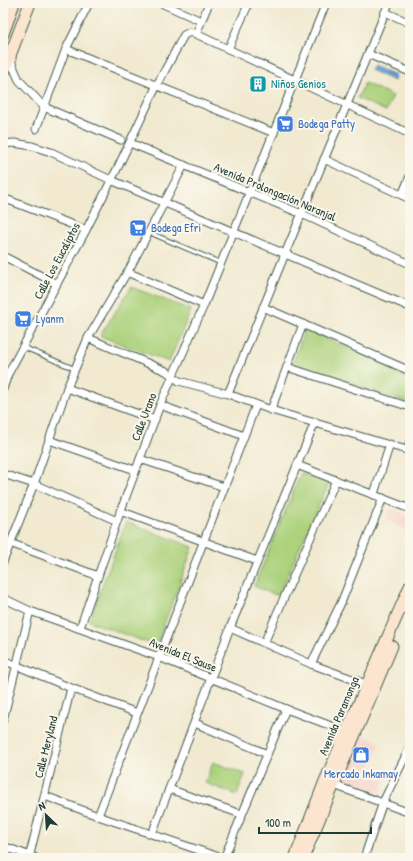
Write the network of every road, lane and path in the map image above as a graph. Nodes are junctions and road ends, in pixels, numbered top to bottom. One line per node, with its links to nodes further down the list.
1 (14, 3): 12 (street)
2 (30, 3): 14 (street)
3 (89, 3): 15 (street)
4 (161, 3): 10 (street)
5 (209, 3): 10 (street)
6 (249, 3): 16 (street)
7 (326, 3): 20 (street, Calle Urano)
8 (388, 3): 9 (street)
9 (385, 12): 11 (street); 17 (street)
10 (201, 21): 13 (street)
11 (410, 23)
12 (3, 34)
13 (196, 34): 16 (street); 21 (street, Calle Los Eucaliptos)
14 (13, 48): 19 (street); 23 (street)
15 (66, 49): 21 (street); 23 (street)
16 (228, 49): 20 (street)
17 (368, 54): 18 (street); 22 (street)
18 (410, 72)
19 (3, 74)
20 (295, 80): 22 (street); 25 (street, Calle Urano)
21 (157, 85): 25 (street); 28 (street, Calle Los Eucaliptos)
22 (347, 104): 26 (street); 30 (street)
23 (44, 107): 24 (street); 27 (street)
24 (36, 129)
25 (274, 133): 34 (street, Calle Urano)
26 (410, 134)
27 (121, 140)
28 (130, 143): 31 (street, Avenida Prolongación Naranjal); 33 (street, Calle Los Eucaliptos)
29 (3, 144): 33 (street)
30 (324, 160): 35 (street); 39 (street)
31 (184, 165): 34 (street, Avenida Prolongación Naranjal); 38 (street)
32 (410, 176): 35 (street)
33 (111, 180): 38 (street); 40 (street, Calle Los Eucaliptos)
34 (250, 192): 39 (street, Avenida Prolongación Naranjal); 42 (street, Calle Urano)
35 (402, 195): 37 (street)
36 (3, 198): 40 (street)
37 (410, 199)
38 (165, 202): 41 (street); 42 (street)
39 (302, 214): 43 (street); 46 (street, Avenida Prolongación Naranjal)
40 (86, 230): 48 (street, Calle Los Eucaliptos)
41 (148, 232): 45 (lane); 47 (street)
42 (233, 232): 43 (street); 45 (street, Calle Urano)
43 (285, 254): 50 (street); 51 (street)
44 (3, 256): 48 (street)
45 (221, 263): 49 (street, Calle Urano)
46 (410, 264)
47 (127, 272): 49 (street); 53 (street)
48 (57, 284): 54 (street, Calle Los Eucaliptos)
49 (204, 305): 59 (street, Calle Urano)
50 (263, 307): 52 (street); 62 (street)
51 (410, 307)
52 (303, 324): 55 (street); 57 (street)
53 (88, 338): 56 (street); 59 (street)
54 (23, 347): 56 (lane); 58 (street, Calle Los Eucaliptos)
55 (287, 367): 65 (street); 66 (street)
56 (75, 369): 60 (street)
57 (410, 371)
58 (6, 373): 61 (street, Calle Los Eucaliptos)
59 (172, 376): 62 (street); 63 (street, Calle Urano)
60 (67, 388): 67 (street); 70 (street)
61 (3, 389)
62 (228, 394): 64 (street)
63 (160, 405): 67 (street, Calle Urano); 69 (street)
64 (256, 405): 66 (street); 69 (street)
65 (410, 407)
66 (271, 410): 68 (street)
67 (155, 420): 74 (street, Calle Urano)
68 (315, 422): 72 (street); 75 (street)
69 (244, 436): 80 (street)
70 (49, 440): 76 (street); 79 (street)
71 (410, 442): 73 (street)
72 (390, 444): 73 (street); 81 (street)
73 (408, 450)
74 (140, 458): 76 (street, Calle Urano); 80 (street)
75 (298, 465): 78 (street); 88 (street)
76 (135, 470): 84 (street, Calle Urano)
77 (3, 474): 79 (street)
78 (336, 480): 81 (street); 97 (street)
79 (34, 484): 85 (street); 86 (street)
80 (224, 487): 87 (street)
81 (374, 494): 82 (street)
82 (383, 498): 83 (street); 100 (street)
83 (410, 509)
84 (120, 511): 85 (street, Calle Urano); 87 (street)
85 (117, 521): 90 (street, Calle Urano)
86 (10, 543): 89 (street); 90 (street)
87 (203, 543): 88 (street); 98 (street)
88 (257, 561): 96 (street)
89 (3, 562)
90 (98, 576): 95 (street, Calle Urano)
91 (410, 586): 103 (street, Avenida Paramonga)
92 (3, 598): 94 (street, Avenida El Sause)
93 (410, 605): 109 (street, Avenida Paramonga)
94 (30, 611): 95 (street, Avenida El Sause); 101 (street)
95 (80, 628): 98 (street, Avenida El Sause)
96 (230, 628): 97 (street); 102 (street)
97 (264, 643): 100 (street)
98 (159, 656): 102 (street, Avenida El Sause); 106 (street)
99 (3, 660): 101 (street)
100 (311, 664): 103 (street)
101 (16, 665): 104 (street); 107 (street)
102 (211, 679): 105 (street, Avenida El Sause); 108 (street)
103 (366, 684): 109 (street, Avenida Paramonga)
104 (71, 688): 106 (street); 114 (street, Calle Meryland)
105 (286, 709): 109 (street, Avenida El Sause); 111 (street)
106 (137, 713): 118 (street)
107 (3, 720)
108 (195, 723): 111 (street); 113 (street)
109 (350, 733): 112 (street, Avenida Paramonga)
110 (410, 747): 115 (street)
111 (267, 754): 117 (street)
112 (329, 783): 115 (street); 122 (street, Avenida Paramonga)
113 (169, 789): 117 (street); 119 (street)
114 (45, 796): 118 (street); 121 (street, Calle Meryland)
115 (383, 802): 116 (street); 124 (street)
116 (410, 813)
117 (241, 814): 123 (street)
118 (98, 816): 119 (street)
119 (152, 834): 123 (street)
120 (3, 846): 121 (street)
121 (32, 857)
122 (299, 857)
123 (223, 858)
124 (364, 858)

